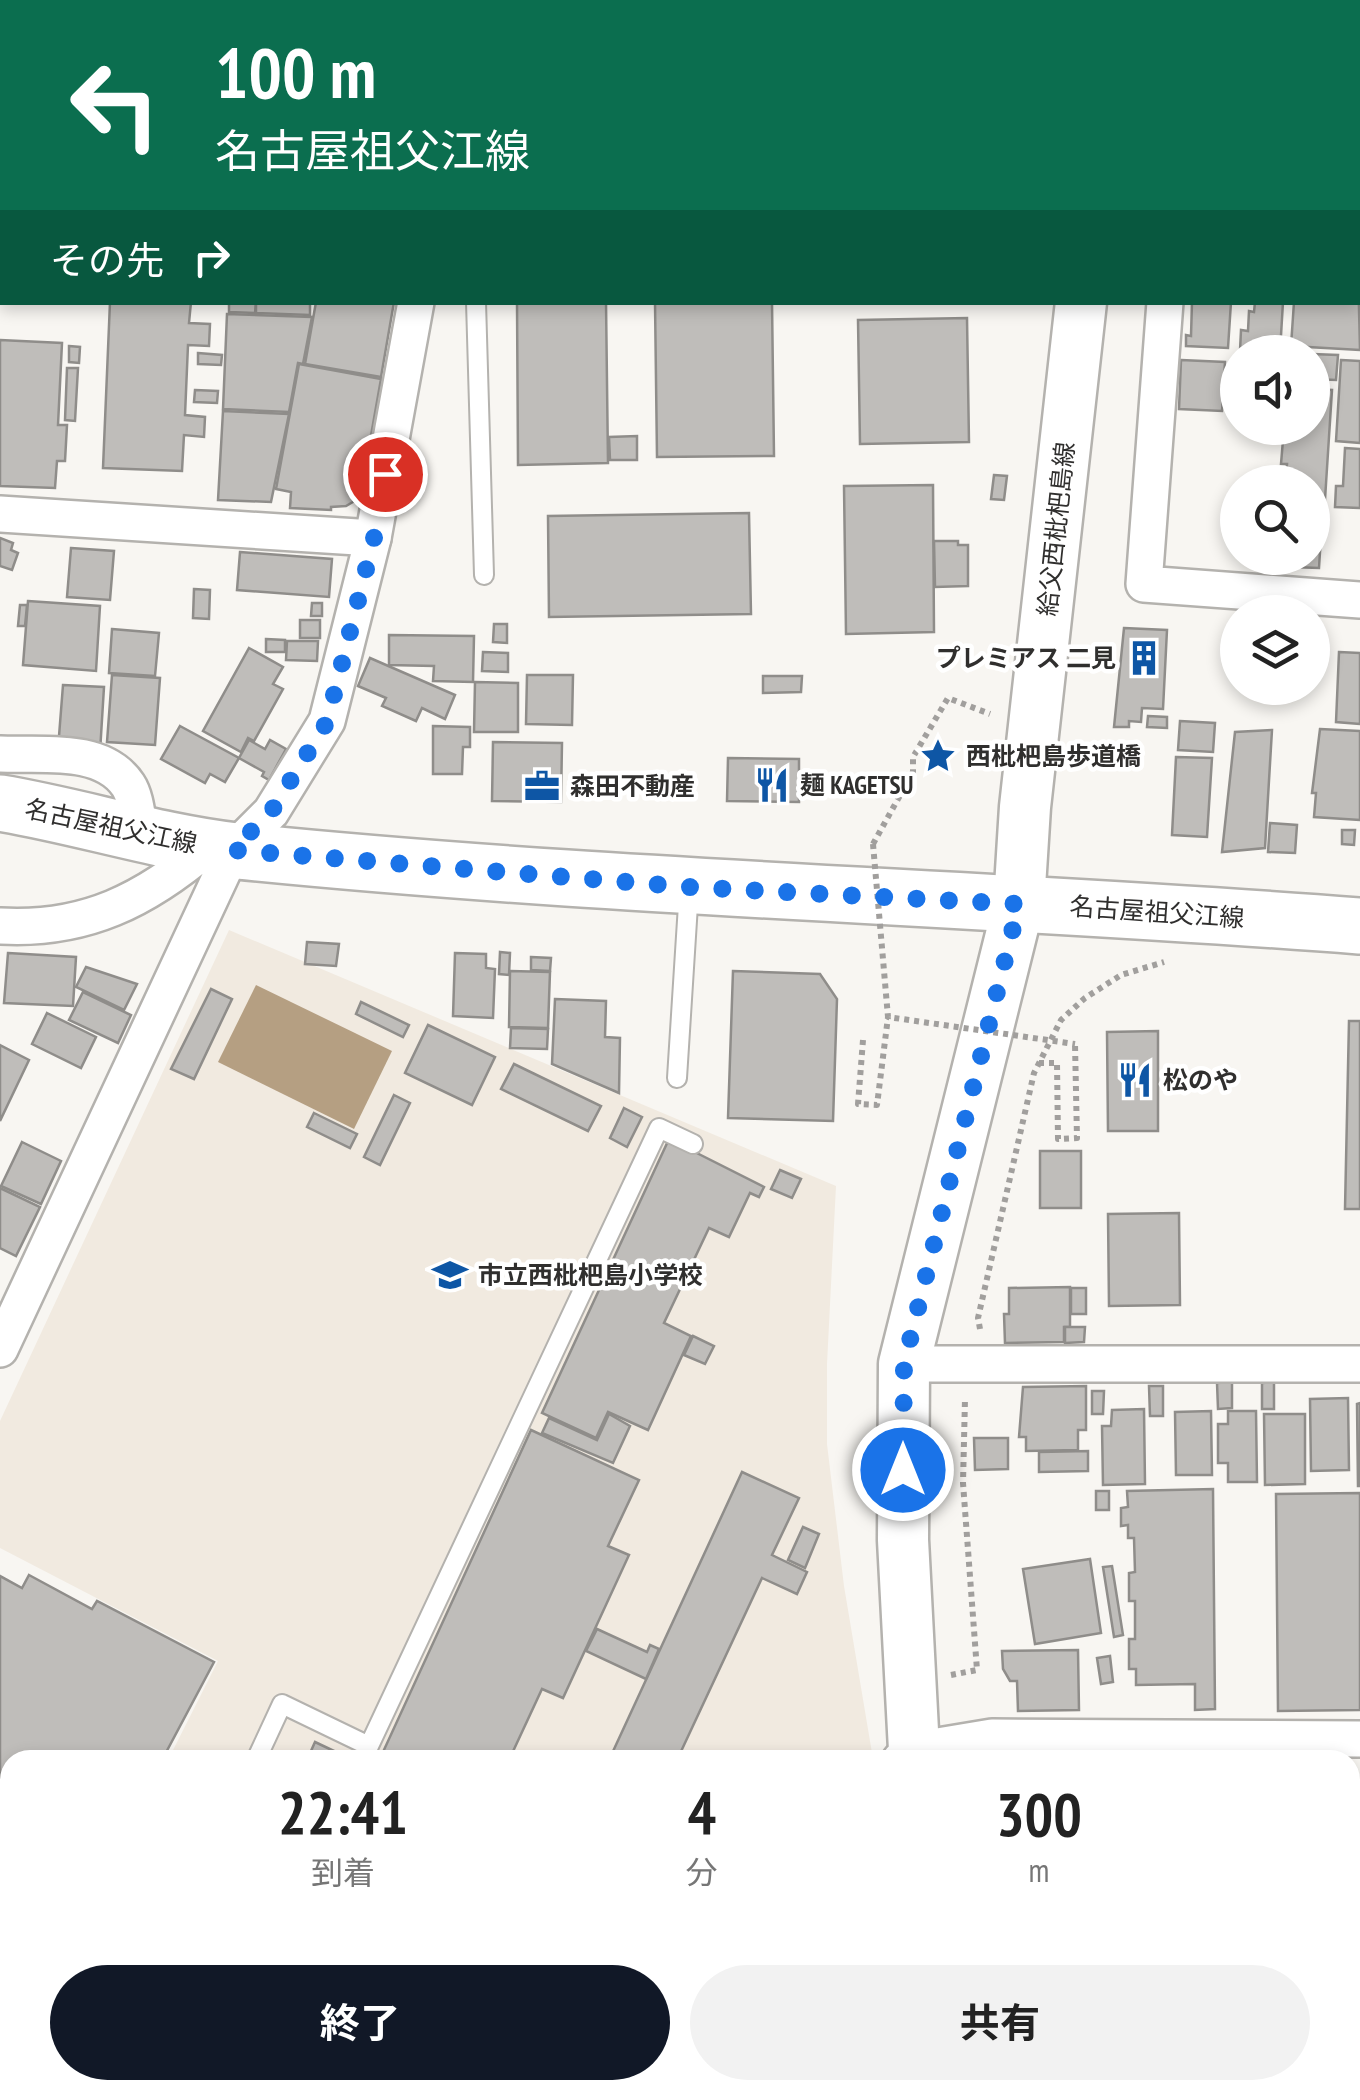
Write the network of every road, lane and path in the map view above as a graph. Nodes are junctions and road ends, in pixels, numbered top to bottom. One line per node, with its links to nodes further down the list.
1 (415, 305): 6 (street)
2 (476, 305): 7 (lane)
3 (1081, 305): 15 (main road, 給父西枇杷島線)
4 (1165, 305): 8 (street)
5 (0, 514): 6 (street)
6 (374, 538): 13 (street)
7 (484, 575)
8 (1360, 600)
9 (1000, 718): 19 (path, bridge)
10 (0, 754): 12 (street)
11 (0, 803): 12 (main road, 名古屋祖父江線)
12 (140, 832): 13 (main road, 名古屋祖父江線)
13 (221, 848): 14 (main road, 名古屋祖父江線); 16 (street); 24 (street)
14 (689, 887): 15 (main road, 名古屋祖父江線); 22 (lane)
15 (1019, 904): 17 (main road, 名古屋祖父江線); 25 (main road, 給父西枇杷島線)
16 (0, 926)
17 (1360, 926)
18 (1166, 961): 21 (path)
19 (888, 1017): 20 (path); 21 (path, bridge)
20 (863, 1040)
21 (1039, 1063): 26 (path)
22 (676, 1078)
23 (693, 1144): 30 (lane)
24 (0, 1349)
25 (904, 1364): 26 (street); 28 (main road, 給父西枇杷島線)
26 (977, 1364): 27 (street); 28 (path)
27 (1360, 1364)
28 (910, 1684): 31 (main road, 給父西枇杷島線)
29 (1360, 1739): 32 (street)
30 (261, 1750)
31 (911, 1750)
32 (939, 1750)

